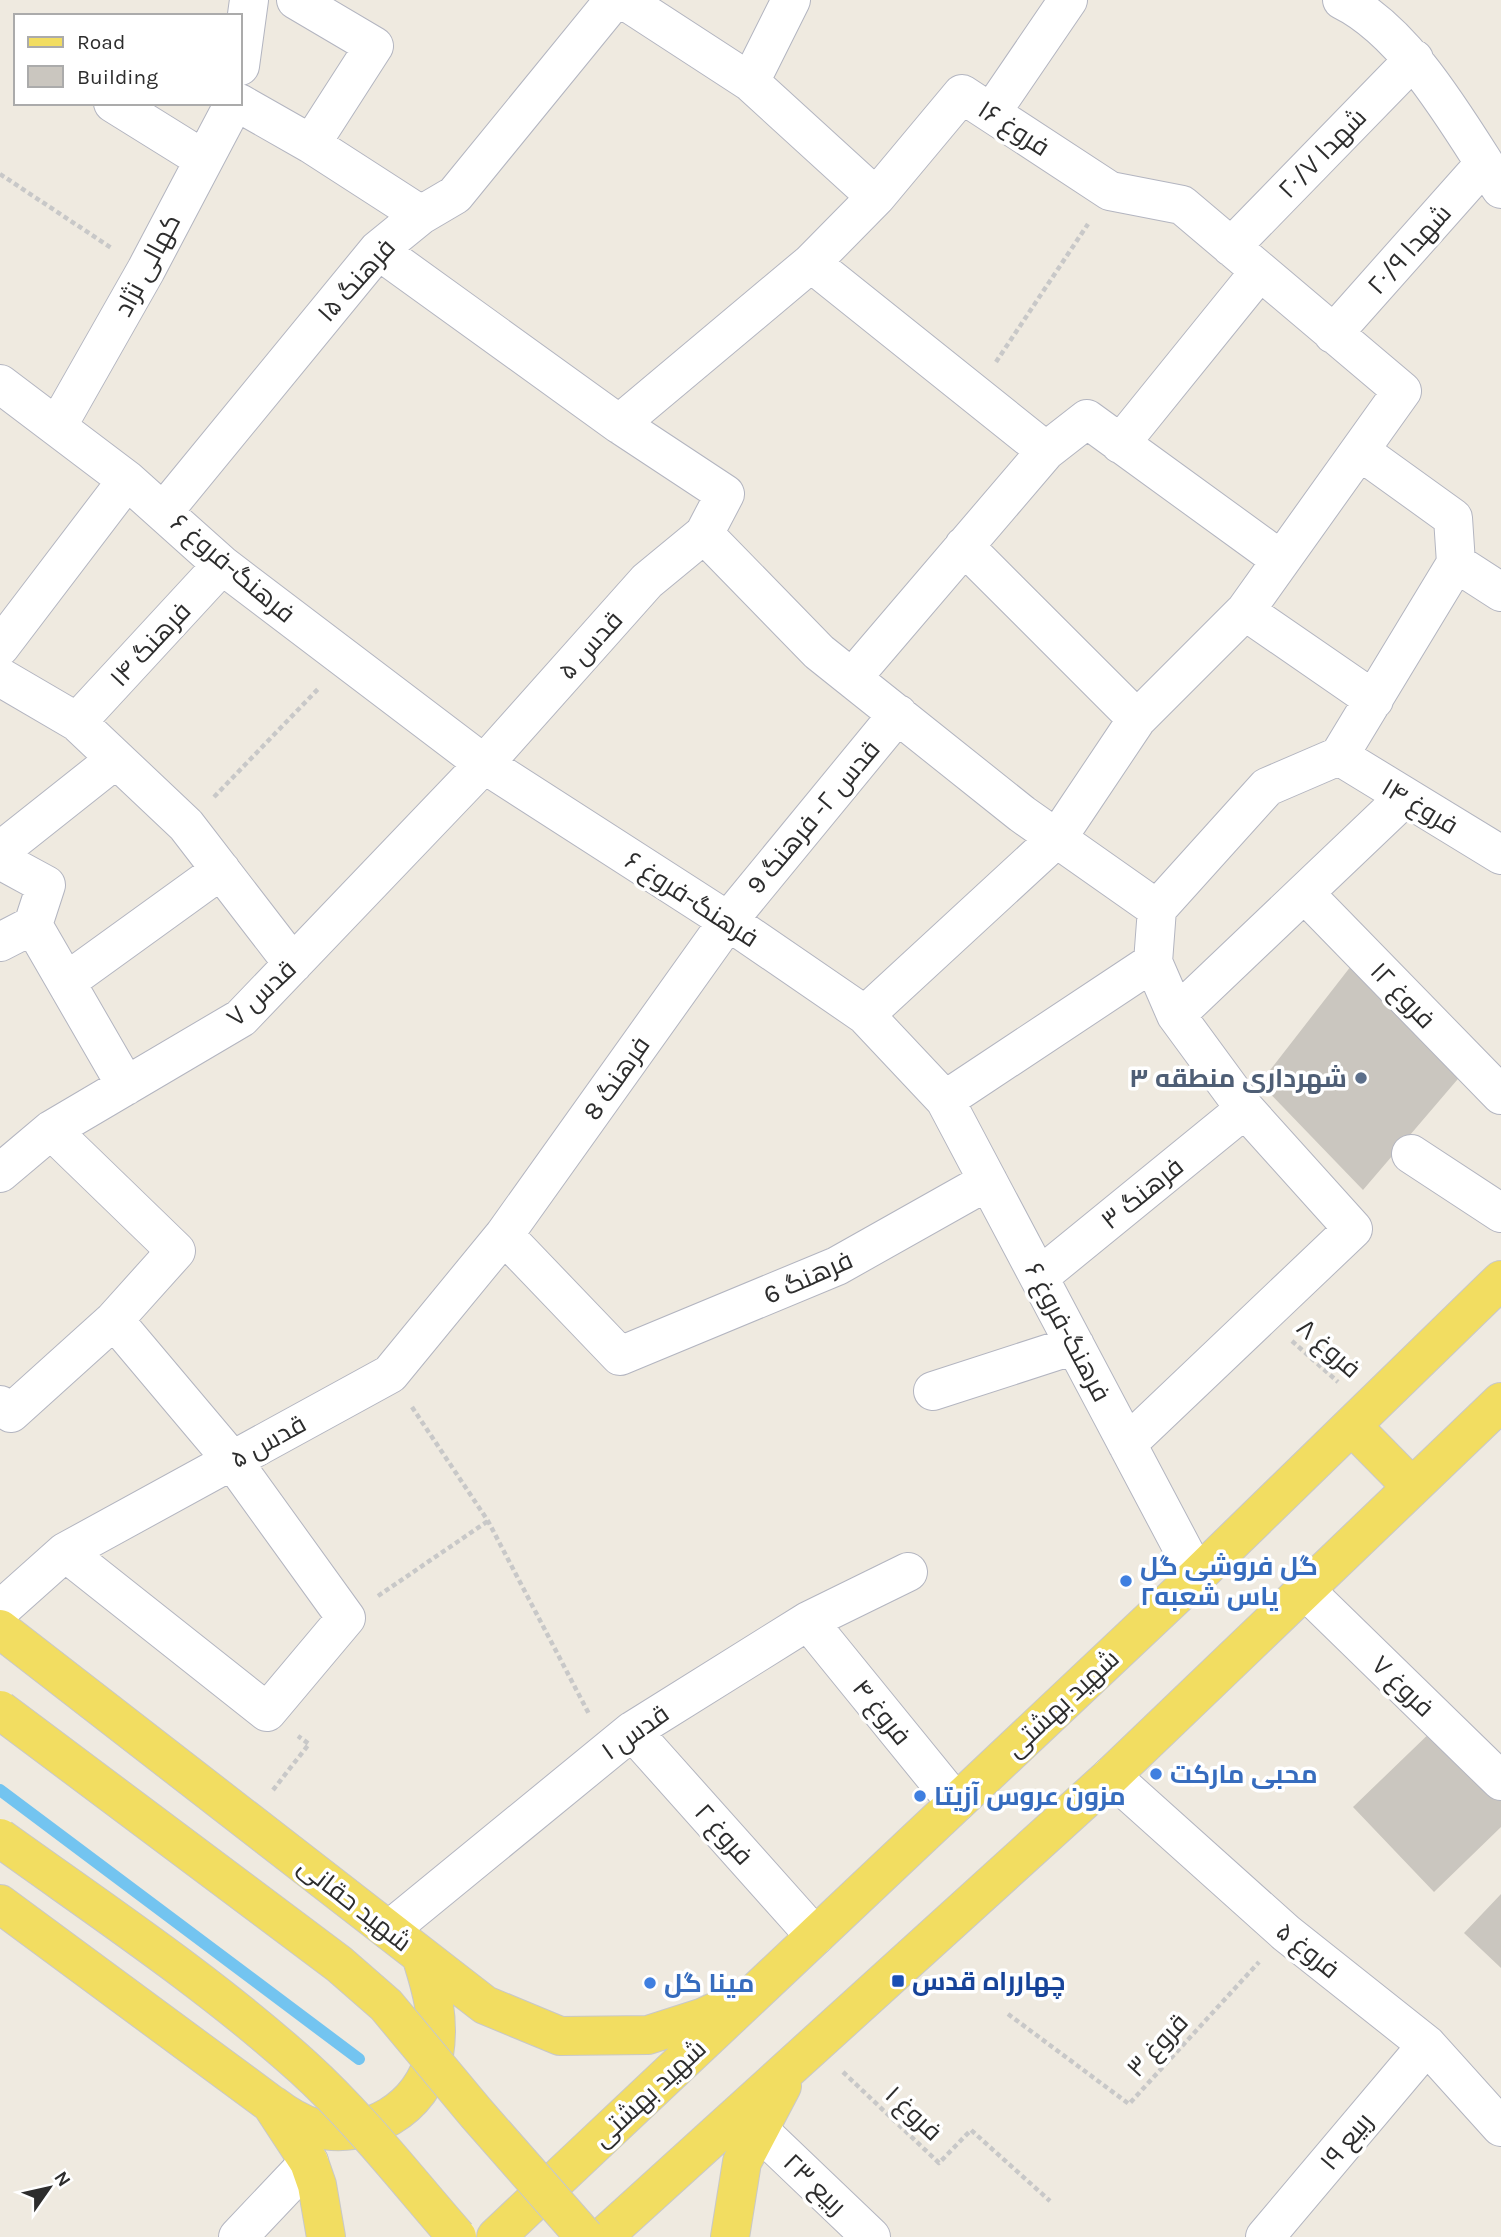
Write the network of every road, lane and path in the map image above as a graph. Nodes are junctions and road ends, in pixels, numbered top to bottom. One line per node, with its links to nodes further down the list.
1 (249, 0): 8 (street)
2 (296, 0): 15 (street)
3 (614, 0): 21 (street, فرهنگ ۱۵)
4 (624, 0): 10 (street)
5 (791, 0): 10 (street)
6 (1068, 0): 14 (street)
7 (1352, 2): 9 (street)
8 (242, 51)
9 (1414, 59): 18 (street); 22 (street, شهدا ۲۰/۷)
10 (750, 82): 20 (street)
11 (116, 105): 16 (street)
12 (235, 105): 16 (street, کهالی نژاد)
13 (240, 105): 15 (street)
14 (990, 113): 19 (street, فروغ ۱۶); 20 (street, فروغ ۱۶)
15 (311, 144): 21 (street)
16 (203, 159): 25 (street, کهالی نژاد)
17 (0, 174): 25 (path)
18 (1493, 176): 27 (street, شهدا ۲۰/۹)
19 (1110, 191): 22 (street, فروغ ۱۶); 29 (path)
20 (876, 197): 24 (street)
21 (421, 215): 23 (street, فرهنگ ۱۵)
22 (1231, 247): 26 (street, فروغ ۱۶)
23 (378, 250): 30 (street); 36 (street, فرهنگ ۱۵)
24 (811, 263): 29 (street); 30 (street)
25 (146, 270): 31 (street, کهالی نژاد)
26 (1260, 271): 27 (street, فروغ ۱۶); 32 (street)
27 (1333, 334): 33 (street, فروغ ۱۶)
28 (0, 383): 31 (street, فرهنگ-فروغ ۶)
29 (975, 394): 34 (street)
30 (619, 424): 37 (street)
31 (58, 425): 35 (street, فرهنگ-فروغ ۶)
32 (1121, 444): 34 (street); 39 (street)
33 (1360, 450): 39 (street); 40 (street)
34 (1046, 451): 38 (street)
35 (127, 480): 36 (street, فرهنگ-فروغ ۶); 44 (street)
36 (164, 511): 41 (street, فرهنگ-فروغ ۶)
37 (704, 534): 47 (street); 54 (street, قدس ۵)
38 (964, 546): 47 (street); 50 (street)
39 (1281, 560): 43 (street)
40 (1456, 563): 42 (street); 48 (street)
41 (222, 565): 45 (street, فرهنگ-فروغ ۶); 51 (street, فرهنگ ۱۴)
42 (1500, 589)
43 (1245, 611): 48 (street); 50 (street)
44 (0, 647)
45 (347, 659): 54 (street, فرهنگ-فروغ ۶); 56 (path)
46 (0, 677): 51 (street)
47 (852, 678): 49 (street)
48 (1374, 700): 52 (street)
49 (898, 714): 57 (street); 64 (street, قدس ۲- فرهنگ 9)
50 (1137, 719): 57 (street)
51 (77, 722): 53 (street)
52 (1339, 756): 55 (street, فروغ ۱۴); 63 (street)
53 (116, 759): 56 (street); 58 (street)
54 (484, 764): 64 (street, فرهنگ-فروغ ۶); 67 (street, قدس ۷)
55 (1405, 797): 59 (street, فروغ ۱۴); 62 (street)
56 (186, 825): 61 (street)
57 (1058, 837): 63 (street); 69 (street)
58 (0, 851)
59 (1501, 855)
60 (0, 860): 65 (street)
61 (221, 870): 67 (street); 68 (street)
62 (1306, 895): 70 (street); 72 (street, فروغ ۱۲)
63 (1157, 909): 66 (street)
64 (728, 921): 69 (street, فرهنگ-فروغ ۶); 80 (street, فرهنگ 8)
65 (16, 933): 68 (street)
66 (1153, 962): 70 (street); 73 (street)
67 (293, 964): 71 (street, قدس ۷)
68 (66, 982): 71 (street)
69 (865, 1015): 73 (street, فرهنگ-فروغ ۶)
70 (1176, 1015): 74 (street)
71 (125, 1086): 75 (street, قدس ۷)
72 (1501, 1095)
73 (945, 1100): 78 (street, فرهنگ-فروغ ۶)
74 (1245, 1109): 81 (street, فرهنگ ۳); 83 (street)
75 (51, 1130): 77 (street, قدس ۷); 84 (street)
76 (1411, 1154): 79 (street)
77 (0, 1173)
78 (988, 1181): 80 (street, فرهنگ 6); 81 (street, فرهنگ-فروغ ۶)
79 (1501, 1213)
80 (504, 1235): 86 (street, قدس ۵)
81 (1039, 1277): 85 (street, فرهنگ-فروغ ۶)
82 (1501, 1280): 90 (main road, شهید بهشتی)
83 (1262, 1315): 90 (path, فروغ ۸); 91 (street)
84 (114, 1320): 88 (street); 92 (street)
85 (1075, 1345): 87 (street); 91 (street, فرهنگ-فروغ ۶)
86 (390, 1374): 92 (street, قدس ۵); 94 (path)
87 (933, 1391)
88 (0, 1405)
89 (1497, 1414): 93 (main road)
90 (1361, 1418): 93 (main road); 97 (main road, شهید بهشتی)
91 (1127, 1444): 97 (street, فرهنگ-فروغ ۶)
92 (232, 1460): 95 (street, قدس ۵); 100 (street)
93 (1412, 1487): 98 (main road)
94 (488, 1521): 100 (path); 105 (path)
95 (65, 1552): 99 (street, قدس ۵); 104 (street)
96 (908, 1572): 101 (street, قدس ۱)
97 (1197, 1576): 108 (main road, شهید بهشتی)
98 (1305, 1590): 106 (main road); 107 (street, فروغ ۷)
99 (0, 1610)
100 (346, 1618): 104 (street)
101 (808, 1621): 105 (street, قدس ۱); 108 (street, فروغ ۴)
102 (0, 1629): 109 (main road, شهید حقانی)
103 (0, 1710): 129 (main road, bridge)
104 (267, 1713): 109 (path)
105 (620, 1740): 112 (street, قدس ۱); 114 (street, فروغ ۲)
106 (1111, 1776): 113 (street, فروغ ۵); 119 (main road)
107 (1501, 1781)
108 (956, 1803): 114 (main road, شهید بهشتی)
109 (248, 1821): 112 (main road, شهید حقانی)
110 (0, 1838): 127 (main road, bridge)
111 (0, 1904): 120 (main road)
112 (389, 1930): 115 (main road, شهید حقانی)
113 (1286, 1933): 117 (path, قروغ ۳); 118 (street, فروغ ۵)
114 (816, 1936): 116 (main road, شهید بهشتی)
115 (421, 1956): 116 (main road, شهید حقانی); 120 (main road)
116 (756, 1993): 128 (main road, شهید بهشتی)
117 (1008, 2014)
118 (1427, 2045): 121 (street, فروغ ۵); 133 (street, ربیع ۱۹)
119 (804, 2054): 122 (main road); 124 (path, فروغ ۱); 130 (main road)
120 (271, 2104): 123 (main road)
121 (1501, 2127)
122 (759, 2130): 131 (main road); 132 (street, ربیع ۲۳)
123 (309, 2162): 125 (street); 126 (main road)
124 (1050, 2201)
125 (238, 2237)
126 (326, 2237)
127 (457, 2237)
128 (496, 2237)
129 (585, 2237)
130 (603, 2237)
131 (730, 2237)
132 (871, 2237)
133 (1265, 2237)

